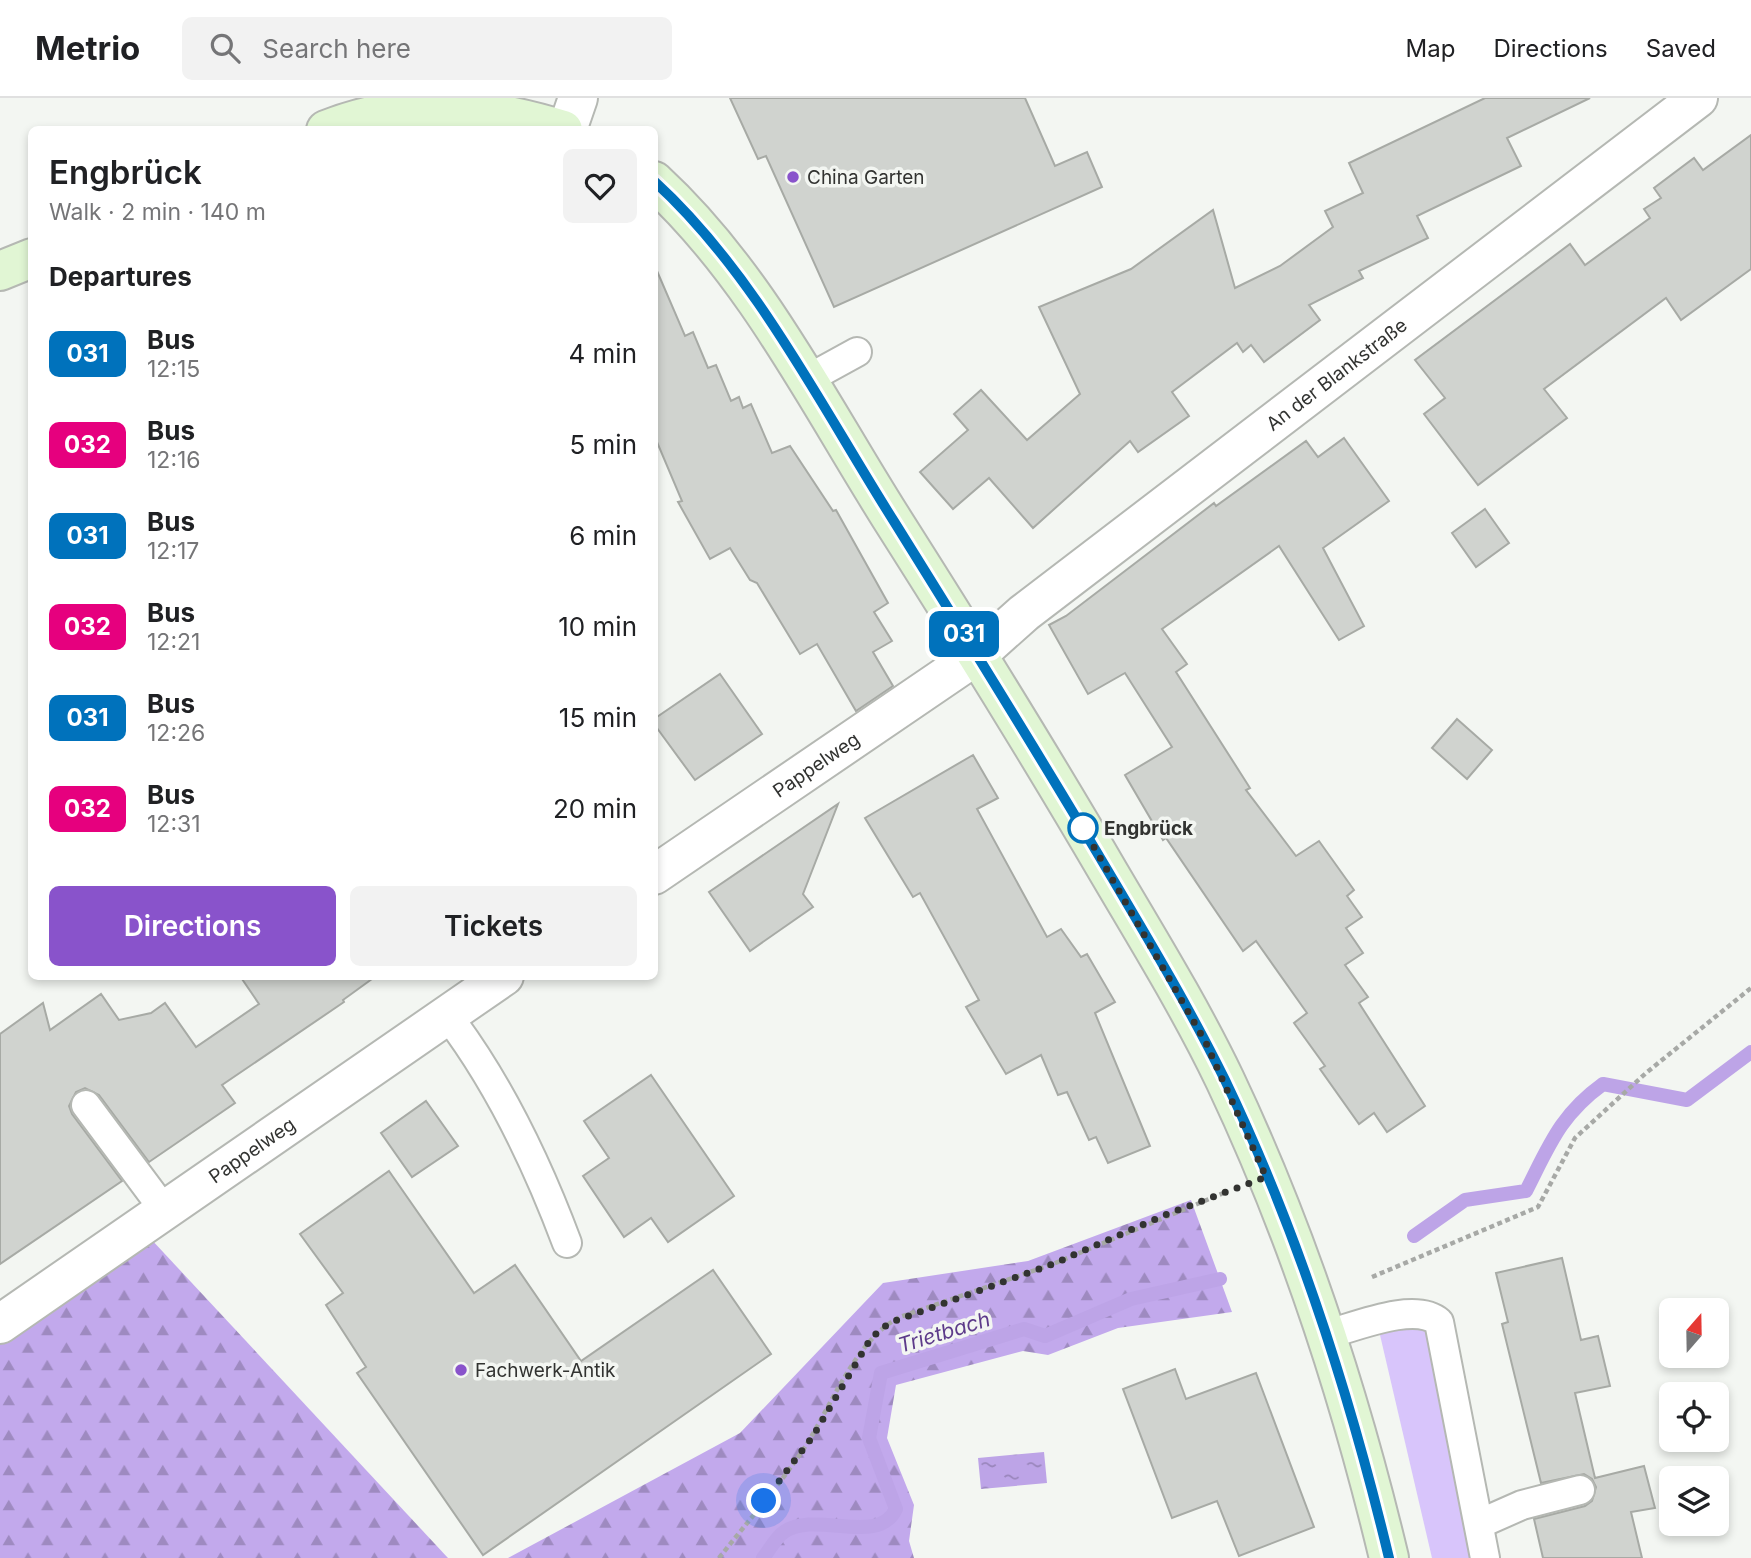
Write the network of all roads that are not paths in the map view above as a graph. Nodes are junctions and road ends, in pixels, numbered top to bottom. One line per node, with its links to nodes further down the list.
1 (578, 98): 5 (street)
2 (1698, 98): 11 (street, An der Blankstraße)
3 (337, 126): 4 (main road)
4 (550, 126)
5 (567, 126)
6 (658, 185): 10 (main road)
7 (28, 259): 8 (main road)
8 (0, 271)
9 (857, 352): 10 (lane)
10 (806, 380): 11 (main road)
11 (977, 655): 12 (street, Pappelweg); 18 (main road)
12 (658, 872)
13 (497, 980): 14 (street, Pappelweg)
14 (447, 1015): 16 (street, Pappelweg); 17 (lane)
15 (86, 1105): 16 (lane)
16 (165, 1210): 19 (street, Pappelweg)
17 (567, 1242)
18 (1316, 1308): 21 (lane); 22 (main road)
19 (0, 1324)
20 (1580, 1490): 21 (lane)
21 (1479, 1524): 23 (lane)
22 (1389, 1558)
23 (1485, 1558)

